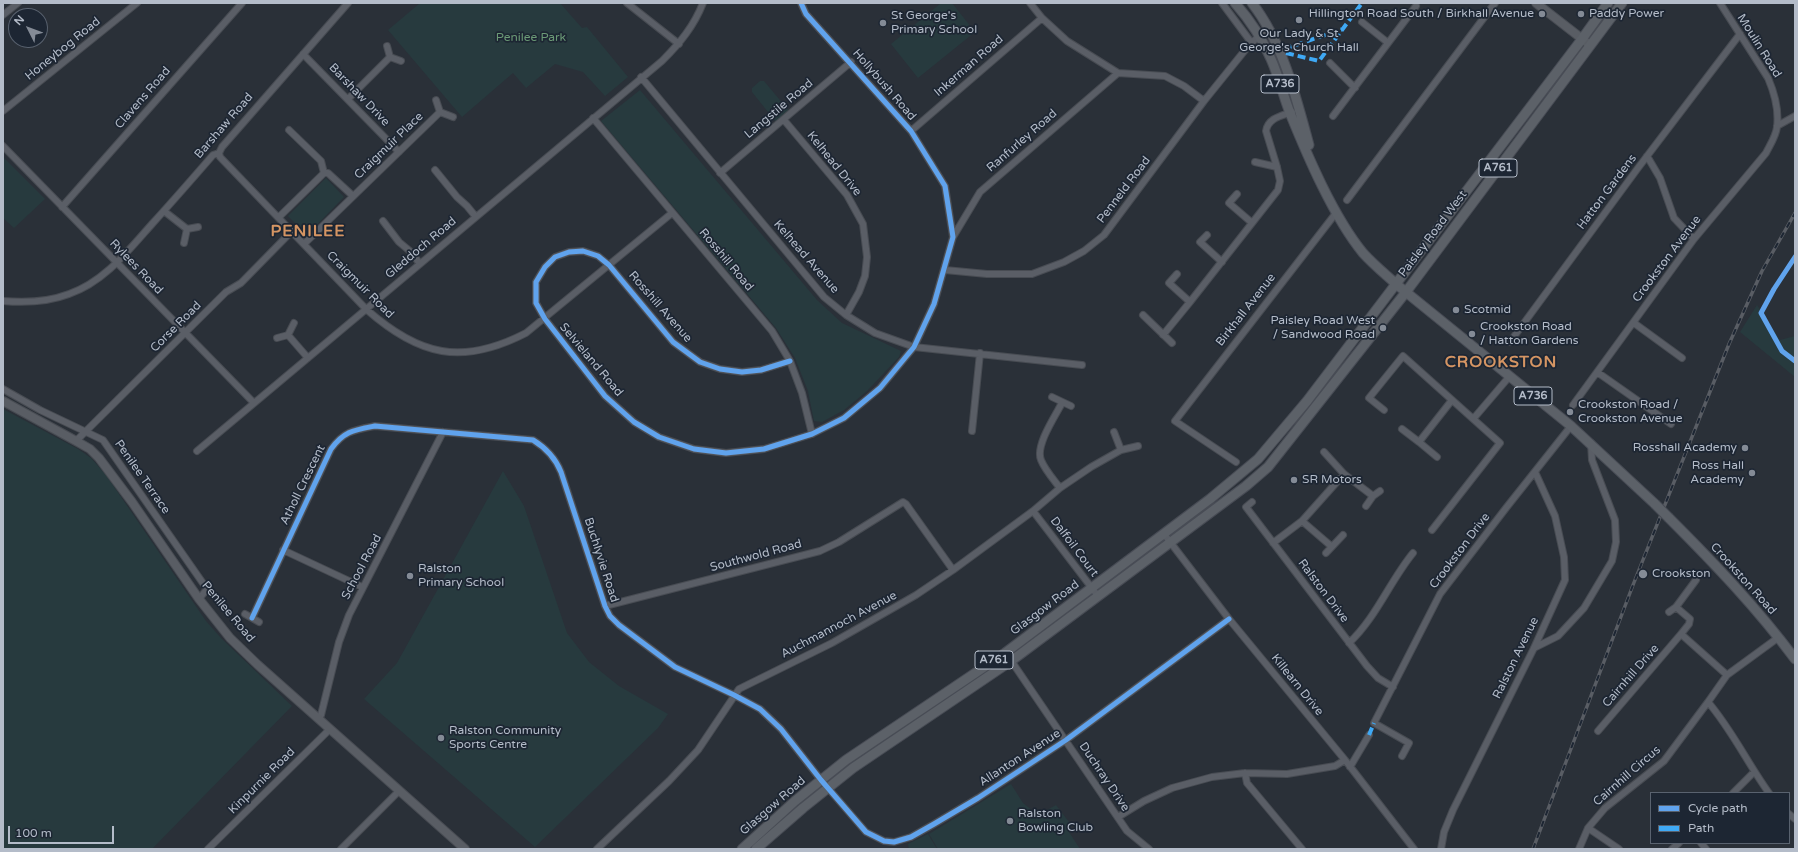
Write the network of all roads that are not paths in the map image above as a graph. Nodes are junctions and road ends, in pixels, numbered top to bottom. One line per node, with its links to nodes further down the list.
1 (18, 3): 18 (street)
2 (137, 3): 42 (street, Honeybog Road)
3 (242, 3): 66 (street, Clavens Road)
4 (348, 3): 30 (street, Barshaw Road)
5 (626, 3): 27 (street)
6 (703, 3): 27 (street, Gleddoch Road)
7 (802, 3): 33 (street, Hollybush Road)
8 (1030, 3): 19 (street)
9 (1222, 3): 25 (street)
10 (1235, 3): 23 (main road, A736)
11 (1252, 3): 21 (main road, A736)
12 (1495, 3): 65 (street)
13 (1536, 3): 24 (street)
14 (1608, 3): 24 (main road, Paisley Road West / A761)
15 (1622, 3): 28 (main road, Paisley Road West / A761)
16 (1720, 3): 22 (street, Moulin Road)
17 (1416, 4): 26 (street)
18 (3, 15)
19 (1042, 18): 35 (street); 52 (street, Inkerman Road)
20 (1362, 22): 26 (street)
21 (1269, 28): 23 (street, Penneld Road); 41 (main road, A736)
22 (1740, 34): 50 (street, Moulin Road); 56 (street, Hatton Gardens)
23 (1260, 36): 25 (street, Penneld Road); 44 (main road, A736)
24 (1582, 39): 28 (street); 88 (main road, Paisley Road West / A761)
25 (1251, 42): 40 (street, Penneld Road)
26 (1387, 42): 37 (street)
27 (679, 44): 36 (street, Gleddoch Road)
28 (1590, 45): 89 (main road, Paisley Road West / A761)
29 (387, 46): 31 (street)
30 (303, 54): 38 (street, Barshaw Drive); 55 (street, Barshaw Road)
31 (390, 57): 32 (street); 38 (street)
32 (400, 61)
33 (851, 62): 49 (street, Langstile Road); 52 (street, Hollybush Road)
34 (1330, 62): 37 (street)
35 (1118, 73): 40 (street); 78 (street, Ranfurley Road)
36 (641, 77): 48 (street, Gleddoch Road); 62 (street, Kelhead Avenue)
37 (1355, 88): 45 (street)
38 (348, 99): 54 (street, Barshaw Drive)
39 (436, 100): 43 (street, Craigmuir Place)
40 (1204, 101): 86 (street, Penneld Road)
41 (1299, 109): 44 (street); 60 (main road, A736)
42 (3, 111)
43 (440, 112): 47 (street, Craigmuir Place); 54 (street, Craigmuir Place)
44 (1290, 113): 58 (street); 60 (main road, A736)
45 (1333, 116)
46 (1795, 116): 50 (street)
47 (453, 117)
48 (592, 118): 68 (street, Rosshill Road); 71 (street, Gleddoch Road)
49 (784, 120): 62 (street, Langstile Road); 93 (street, Kelhead Drive)
50 (1777, 126): 79 (street, Crookston Avenue)
51 (289, 130): 61 (street)
52 (911, 131): 78 (street, Hollybush Road)
53 (3, 146): 66 (street, Rylees Road)
54 (399, 152): 64 (street, Craigmuir Place)
55 (219, 153): 67 (street, Barshaw Road); 70 (street, Craigmuir Road)
56 (1648, 156): 79 (street); 102 (street, Hatton Gardens)
57 (1255, 162): 58 (street)
58 (1277, 167): 73 (street)
59 (435, 170): 71 (street)
60 (1316, 171): 69 (main road, A736)
61 (324, 173): 64 (street, Craigmuir Place); 70 (street)
62 (720, 173): 93 (street, Kelhead Avenue)
63 (1237, 194): 73 (street)
64 (353, 196): 81 (street, Craigmuir Place)
65 (1347, 200)
66 (62, 207): 83 (street, Rylees Road)
67 (164, 211): 75 (street); 83 (street, Barshaw Road)
68 (672, 213): 85 (street, Craigmuir Road); 108 (street, Rosshill Road)
69 (1336, 213): 88 (main road, A736); 140 (street, Birkhall Avenue)
70 (279, 217): 76 (street, Craigmuir Road)
71 (476, 217): 84 (street, Gleddoch Road)
72 (383, 221): 84 (street)
73 (1251, 222): 82 (street)
74 (198, 227): 75 (street)
75 (187, 229): 80 (street)
76 (292, 232): 81 (street, Craigmuir Road); 98 (street, Corse Road)
77 (1207, 235): 82 (street)
78 (953, 237): 86 (street, Hollybush Road)
79 (1694, 239): 97 (street, Crookston Avenue)
80 (184, 243)
81 (304, 244): 92 (street, Craigmuir Road)
82 (1222, 262): 91 (street)
83 (117, 263): 90 (street, Barshaw Road); 98 (street, Rylees Road)
84 (420, 264): 92 (street, Gleddoch Road)
85 (609, 265): 95 (street, Craigmuir Road); 95 (street, Rosshill Avenue); 108 (street, Rosshill Avenue)
86 (945, 270): 104 (street, Hollybush Road)
87 (1177, 274): 91 (street)
88 (1396, 284): 89 (main road, A736); 126 (main road, Paisley Road West / A761)
89 (1406, 292): 111 (main road, A736); 131 (main road, Paisley Road West / A761)
90 (3, 301)
91 (1190, 302): 100 (street)
92 (366, 310): 95 (street, Craigmuir Road); 106 (street, Gleddoch Road)
93 (846, 315): 104 (street, Kelhead Avenue)
94 (1143, 315): 100 (street)
95 (545, 319): 130 (street, Selvieland Road)
96 (294, 323): 99 (street)
97 (1634, 323): 107 (street); 110 (street, Crookston Avenue)
98 (185, 334): 116 (street, Rylees Road); 127 (street, Corse Road)
99 (288, 335): 101 (street); 106 (street)
100 (1163, 335): 103 (street)
101 (277, 338)
102 (1510, 342)
103 (1172, 343)
104 (914, 347): 105 (street, Kelhead Avenue); 130 (street, Selvieland Road)
105 (980, 353): 109 (street, Kelhead Avenue); 125 (street)
106 (308, 358): 116 (street, Gleddoch Road)
107 (1682, 358)
108 (790, 361): 130 (street, Rosshill Road)
109 (1082, 365)
110 (1597, 372): 118 (street, Crookston Avenue); 122 (street)
111 (1509, 377): 121 (street); 123 (main road, A736)
112 (3, 389): 127 (street, Penilee Terrace)
113 (1052, 397): 117 (street)
114 (1452, 400): 120 (street); 121 (street); 133 (street)
115 (3, 401): 132 (street, Penilee Road)
116 (254, 403): 137 (street, Gleddoch Road)
117 (1062, 403): 119 (street); 145 (street)
118 (1573, 405)
119 (1071, 406)
120 (1384, 410)
121 (1474, 418): 152 (street)
122 (1671, 424)
123 (1571, 426): 134 (main road, A736); 142 (street, Crookston Drive)
124 (1402, 429): 133 (street)
125 (972, 430)
126 (1284, 430): 131 (main road); 141 (main road, Paisley Road West / A761)
127 (85, 431): 132 (street, Corse Road); 168 (street, Penilee Terrace)
128 (443, 432): 158 (street, Atholl Crescent); 165 (street, School Road); 169 (street, Buchlyvie Road)
129 (1114, 432): 136 (street)
130 (812, 434)
131 (1293, 436): 144 (main road, Paisley Road West / A761)
132 (76, 441): 168 (street, Penilee Road)
133 (1418, 442): 139 (street)
134 (1591, 443): 177 (main road, Crookston Road / A736, bridge); 179 (street)
135 (1138, 446): 136 (street, Auchmannoch Avenue)
136 (1121, 450): 145 (street, Auchmannoch Avenue)
137 (197, 451)
138 (1324, 452): 143 (street)
139 (1437, 457)
140 (1236, 462)
141 (1246, 470): 153 (main road, Glasgow Road / A761)
142 (1535, 472): 179 (street, Ralston Avenue); 184 (street, Crookston Drive)
143 (1344, 474): 147 (street); 151 (street)
144 (1258, 476): 155 (main road, Glasgow Road / A761)
145 (1060, 488): 150 (street, Auchmannoch Avenue)
146 (1380, 491): 147 (street)
147 (1373, 496): 149 (street)
148 (1252, 502): 156 (street, Ralston Drive)
149 (1366, 506)
150 (1034, 511): 163 (street, Auchmannoch Avenue); 166 (street, Dalfoil Court)
151 (1302, 520): 156 (street); 157 (street)
152 (1432, 530)
153 (1164, 534): 155 (street, Killearn Drive); 166 (main road, Glasgow Road / A761)
154 (1343, 535): 157 (street)
155 (1170, 542): 167 (main road, Glasgow Road / A761); 174 (street, Killearn Drive)
156 (1273, 543): 178 (street, Ralston Drive)
157 (1331, 546): 159 (street)
158 (283, 550): 165 (street); 173 (street, Atholl Crescent)
159 (1326, 553)
160 (1413, 553): 162 (street)
161 (1398, 560): 162 (street)
162 (1404, 564): 178 (street)
163 (953, 570): 169 (street, Southwold Road); 185 (street, Auchmannoch Avenue)
164 (1696, 580): 170 (street)
165 (362, 587): 187 (street, School Road)
166 (1092, 588): 167 (street, Dalfoil Court); 180 (main road, Glasgow Road / A761)
167 (1098, 596): 182 (main road, Glasgow Road / A761)
168 (199, 599): 187 (street, Penilee Road)
169 (605, 606): 185 (street, Buchlyvie Road)
170 (1676, 607): 171 (street); 176 (street, Cairnhill Drive)
171 (1669, 612)
172 (245, 614): 173 (street)
173 (252, 618): 175 (street)
174 (1229, 619): 191 (street, Allanton Avenue); 193 (street, Killearn Drive)
175 (259, 622)
176 (1681, 634): 183 (street); 189 (street, Cairnhill Drive)
177 (1778, 637): 181 (main road, Crookston Road / A736); 183 (street, Cairnhill Circus)
178 (1349, 643): 184 (street, Ralston Drive)
179 (1534, 648): 215 (street, Ralston Avenue)
180 (1005, 653): 182 (street, Duchray Drive); 197 (main road, Glasgow Road / A761)
181 (1795, 659)
182 (1011, 661): 191 (street, Duchray Drive); 198 (main road, Glasgow Road / A761)
183 (1727, 675): 186 (street, Cairnhill Circus)
184 (1393, 687): 192 (street, Crookston Drive)
185 (734, 695): 197 (street, Buchlyvie Road); 209 (street, Auchmannoch Avenue)
186 (1708, 702): 195 (street); 205 (street, Cairnhill Circus)
187 (318, 718): 188 (street, Penilee Road)
188 (330, 729): 199 (street, Penilee Road); 206 (street, Kinpurnie Road)
189 (1598, 731)
190 (1369, 735): 194 (street)
191 (1066, 740): 198 (street, Allanton Avenue); 204 (street, Duchray Drive)
192 (1402, 756)
193 (1345, 760): 194 (street, Killearn Drive); 196 (street)
194 (1350, 767): 214 (street, Killearn Drive)
195 (1754, 772): 200 (street); 201 (street)
196 (1245, 773): 204 (street); 213 (street)
197 (821, 780): 198 (street, Allanton Avenue); 202 (main road, Glasgow Road / A761)
198 (828, 788): 203 (main road, Glasgow Road / A761)
199 (399, 791): 207 (street); 208 (street, Penilee Road)
200 (1734, 792)
201 (1768, 792)
202 (788, 807): 203 (main road); 210 (main road, Glasgow Road / A761)
203 (794, 816): 211 (main road, Glasgow Road / A761)
204 (1118, 817): 212 (street, Duchray Drive)
205 (1588, 828): 216 (street, Cairnhill Circus); 217 (street)
206 (208, 849)
207 (341, 849)
208 (465, 849)
209 (597, 849)
210 (742, 849)
211 (756, 849)
212 (1149, 849)
213 (1302, 849)
214 (1414, 849)
215 (1441, 849)
216 (1579, 849)
217 (1619, 849)

